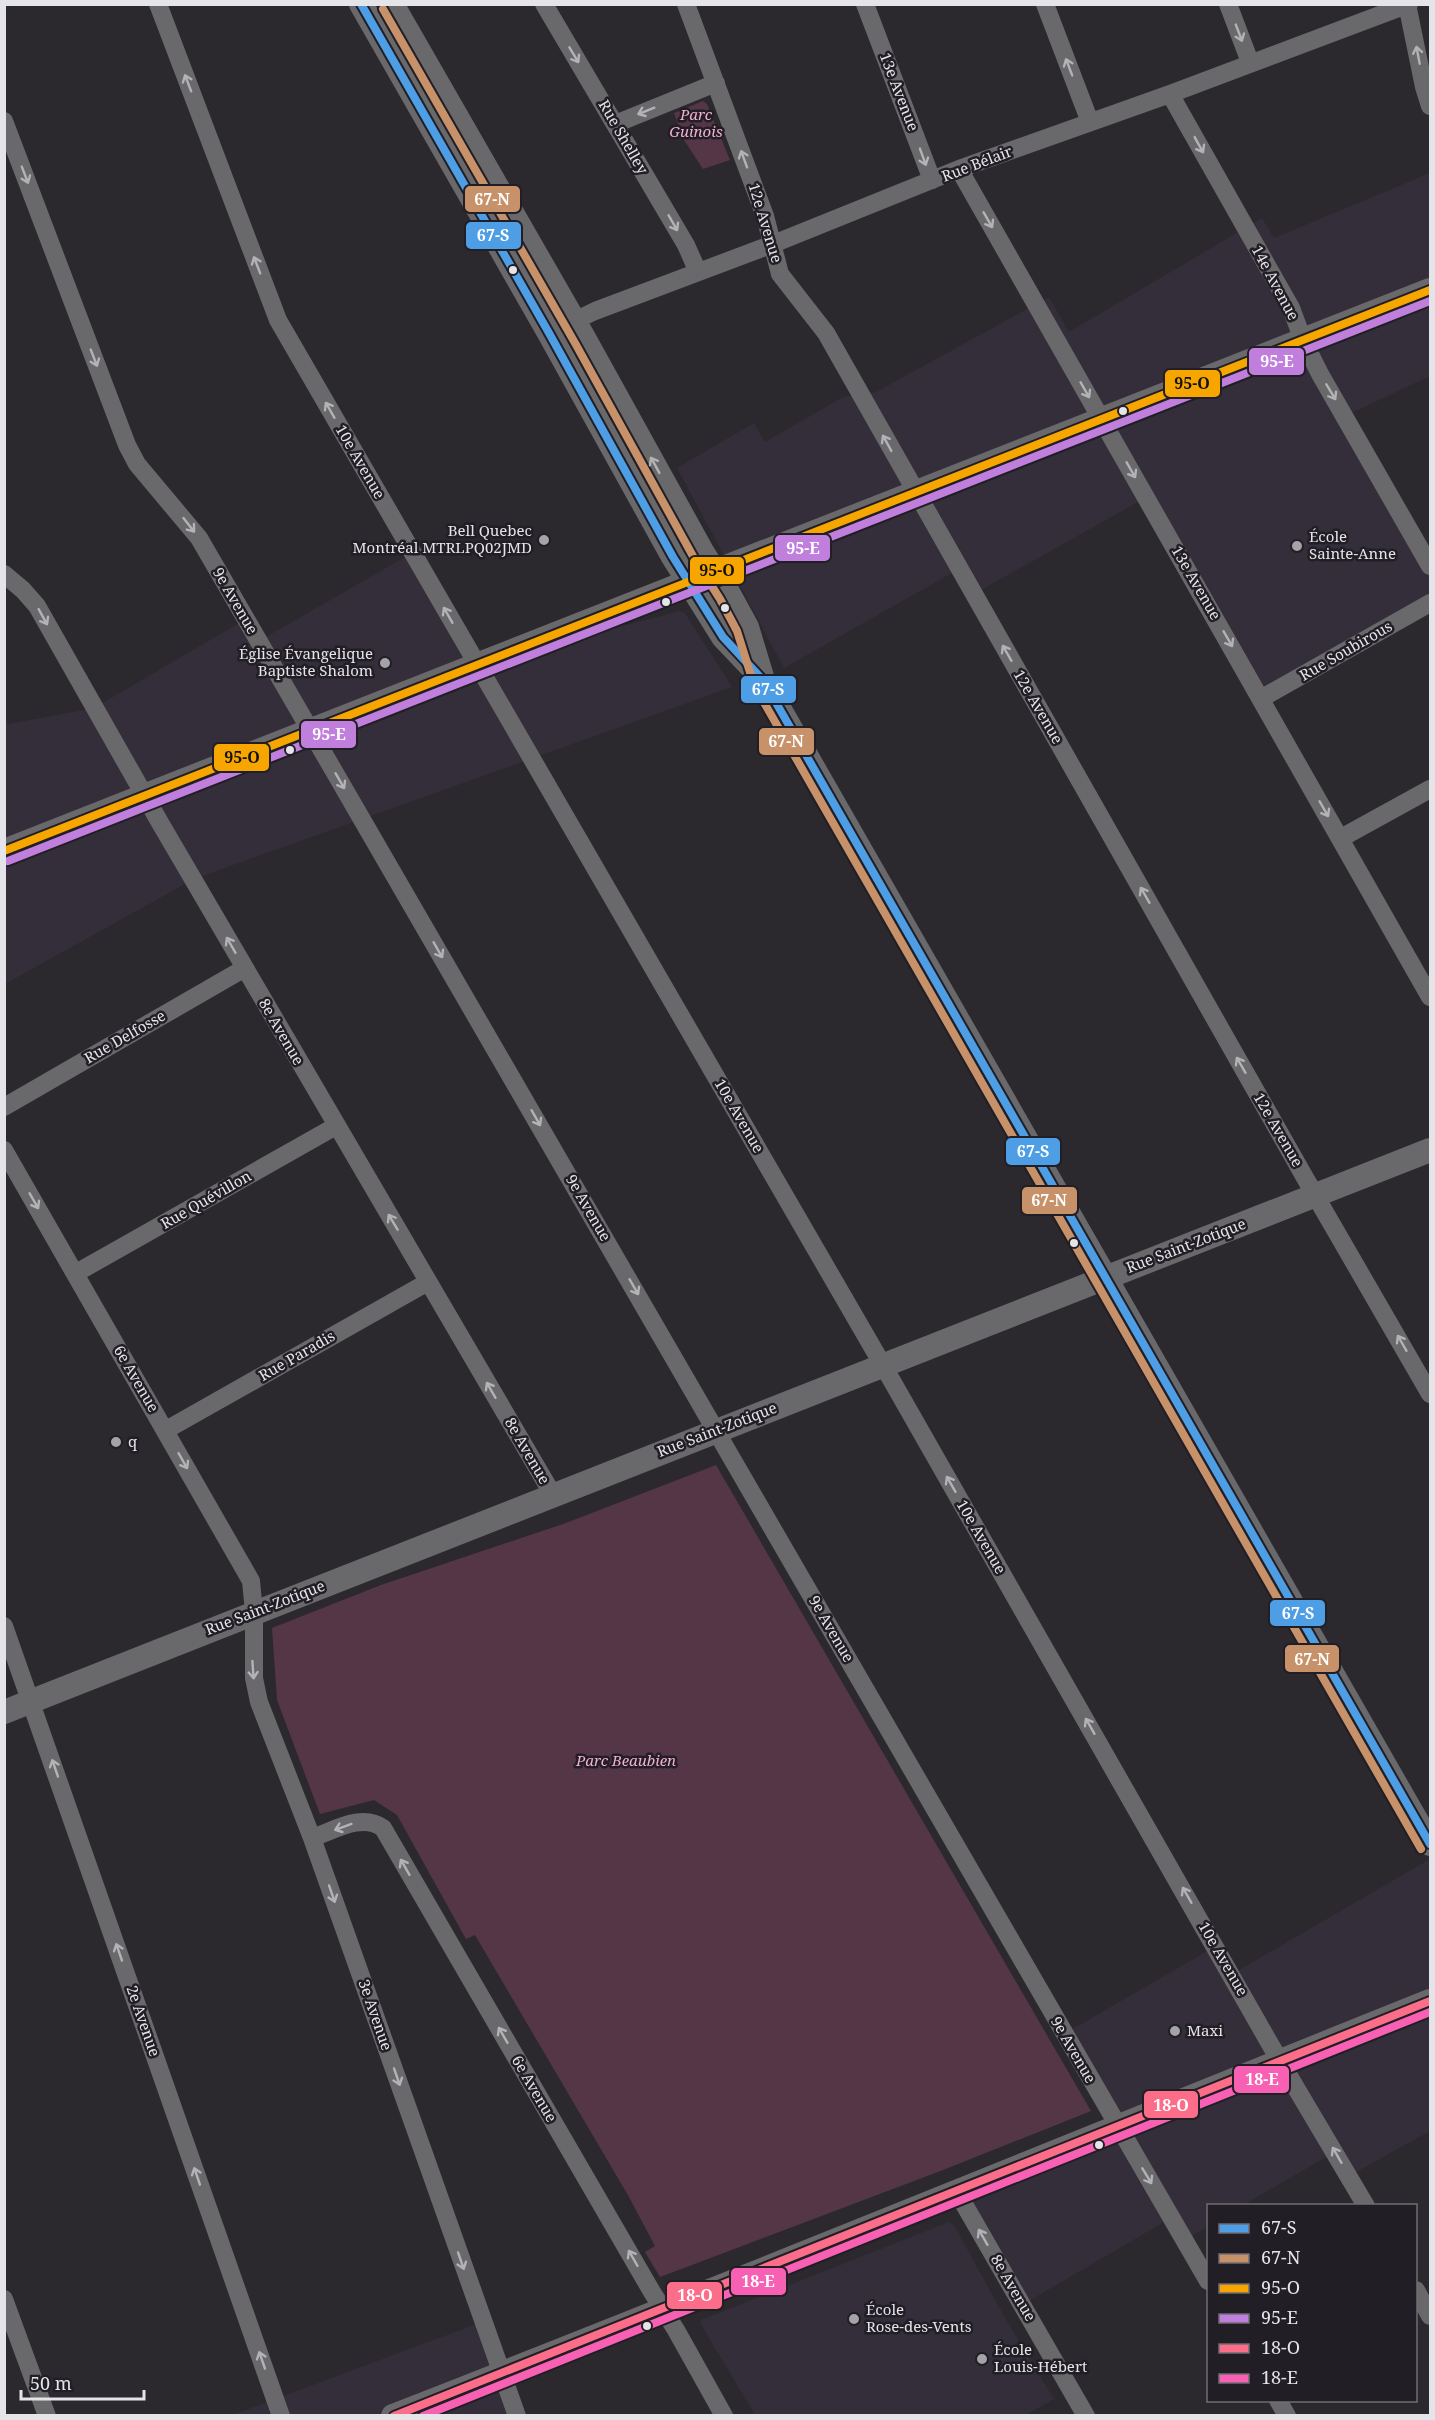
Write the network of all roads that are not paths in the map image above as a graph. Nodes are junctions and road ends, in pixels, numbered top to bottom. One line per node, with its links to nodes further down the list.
1 (158, 4): 32 (street, 10e Avenue, one-way to 1)
2 (361, 4): 23 (street)
3 (392, 4): 22 (street)
4 (544, 4): 16 (street, Rue Shelley, one-way to 16)
5 (686, 4): 11 (street, 12e Avenue)
6 (865, 4): 18 (street, 13e Avenue, one-way to 18)
7 (1045, 4): 15 (street, one-way to 7)
8 (1228, 4): 10 (street, one-way to 10)
9 (1408, 5): 10 (street, Rue Bélair); 13 (street, one-way to 9)
10 (1250, 62): 12 (street, Rue Bélair)
11 (716, 83): 16 (street, one-way to 16); 19 (street, 12e Avenue, one-way to 11)
12 (1170, 94): 15 (street, Rue Bélair); 24 (street, 14e Avenue, one-way to 24)
13 (1431, 106)
14 (4, 121): 35 (street, 9e Avenue, one-way to 35)
15 (1090, 122): 17 (street, Rue Bélair)
16 (615, 124): 20 (street, Rue Shelley, one-way to 20)
17 (959, 169): 18 (street, Rue Bélair); 25 (street, 13e Avenue, one-way to 25)
18 (932, 180): 19 (street, Rue Bélair)
19 (773, 244): 20 (street, Rue Bélair); 26 (street, 12e Avenue, one-way to 19)
20 (698, 272): 22 (street, Rue Bélair)
21 (1431, 290): 24 (street)
22 (574, 321): 23 (street, Rue Bélair); 28 (street, one-way to 22)
23 (549, 333): 30 (street)
24 (1303, 340): 25 (street); 27 (street, 14e Avenue, one-way to 27)
25 (1101, 419): 26 (street); 34 (street, 13e Avenue, one-way to 34)
26 (916, 494): 28 (street); 46 (street, 12e Avenue, one-way to 26)
27 (1431, 566)
28 (714, 570): 30 (street); 33 (street)
29 (4, 574): 37 (street, 8e Avenue, one-way to 37)
30 (688, 580): 32 (street); 33 (street)
31 (1431, 603): 34 (street, Rue Soubirous)
32 (477, 666): 35 (street); 50 (street, 10e Avenue)
33 (763, 680): 48 (street)
34 (1262, 698): 38 (street, 13e Avenue, one-way to 38)
35 (311, 730): 37 (street); 53 (street, 9e Avenue, one-way to 53)
36 (1431, 789): 38 (street)
37 (144, 795): 39 (street); 40 (street, 8e Avenue, one-way to 37)
38 (1341, 838): 41 (street, 13e Avenue)
39 (4, 851)
40 (245, 968): 42 (street, Rue Delfosse); 43 (street, 8e Avenue)
41 (1431, 997)
42 (4, 1107)
43 (336, 1126): 47 (street, Rue Quévillon); 49 (street, 8e Avenue, one-way to 43)
44 (4, 1150): 47 (street, 6e Avenue, one-way to 47)
45 (1431, 1150): 46 (street, Rue Saint-Zotique)
46 (1315, 1195): 48 (street, Rue Saint-Zotique); 51 (street, 12e Avenue, one-way to 46)
47 (76, 1273): 52 (street, 6e Avenue)
48 (1105, 1277): 50 (street, Rue Saint-Zotique); 60 (street)
49 (428, 1282): 52 (street, Rue Paradis); 54 (street, 8e Avenue, one-way to 49)
50 (883, 1365): 53 (street, Rue Saint-Zotique); 62 (street, 10e Avenue, one-way to 50)
51 (1431, 1394)
52 (166, 1430): 55 (street, 6e Avenue, one-way to 55)
53 (718, 1430): 54 (street, Rue Saint-Zotique); 63 (street, 9e Avenue)
54 (553, 1495): 55 (street, Rue Saint-Zotique)
55 (254, 1612): 57 (street, Rue Saint-Zotique); 59 (street, 3e Avenue, one-way to 59)
56 (4, 1626): 57 (street, 2e Avenue)
57 (31, 1701): 58 (street, Rue Saint-Zotique); 74 (street, 2e Avenue, one-way to 57)
58 (4, 1712)
59 (312, 1838): 69 (street, 6e Avenue, one-way to 59); 71 (street, 3e Avenue, one-way to 71)
60 (1431, 1844)
61 (1431, 2001): 62 (street)
62 (1281, 2061): 63 (street); 65 (street, 10e Avenue, one-way to 62)
63 (1118, 2126): 64 (street); 66 (street, 9e Avenue, one-way to 66)
64 (957, 2192): 69 (street); 78 (street, 8e Avenue, one-way to 64)
65 (1365, 2204)
66 (1207, 2278)
67 (1417, 2292): 70 (street)
68 (4, 2299): 73 (street)
69 (663, 2308): 71 (street); 77 (street, 6e Avenue)
70 (1431, 2316)
71 (501, 2373): 75 (street); 76 (street, 3e Avenue)
72 (1279, 2402): 79 (street)
73 (47, 2415)
74 (281, 2415)
75 (393, 2415)
76 (517, 2415)
77 (724, 2415)
78 (1086, 2415)
79 (1287, 2415)

